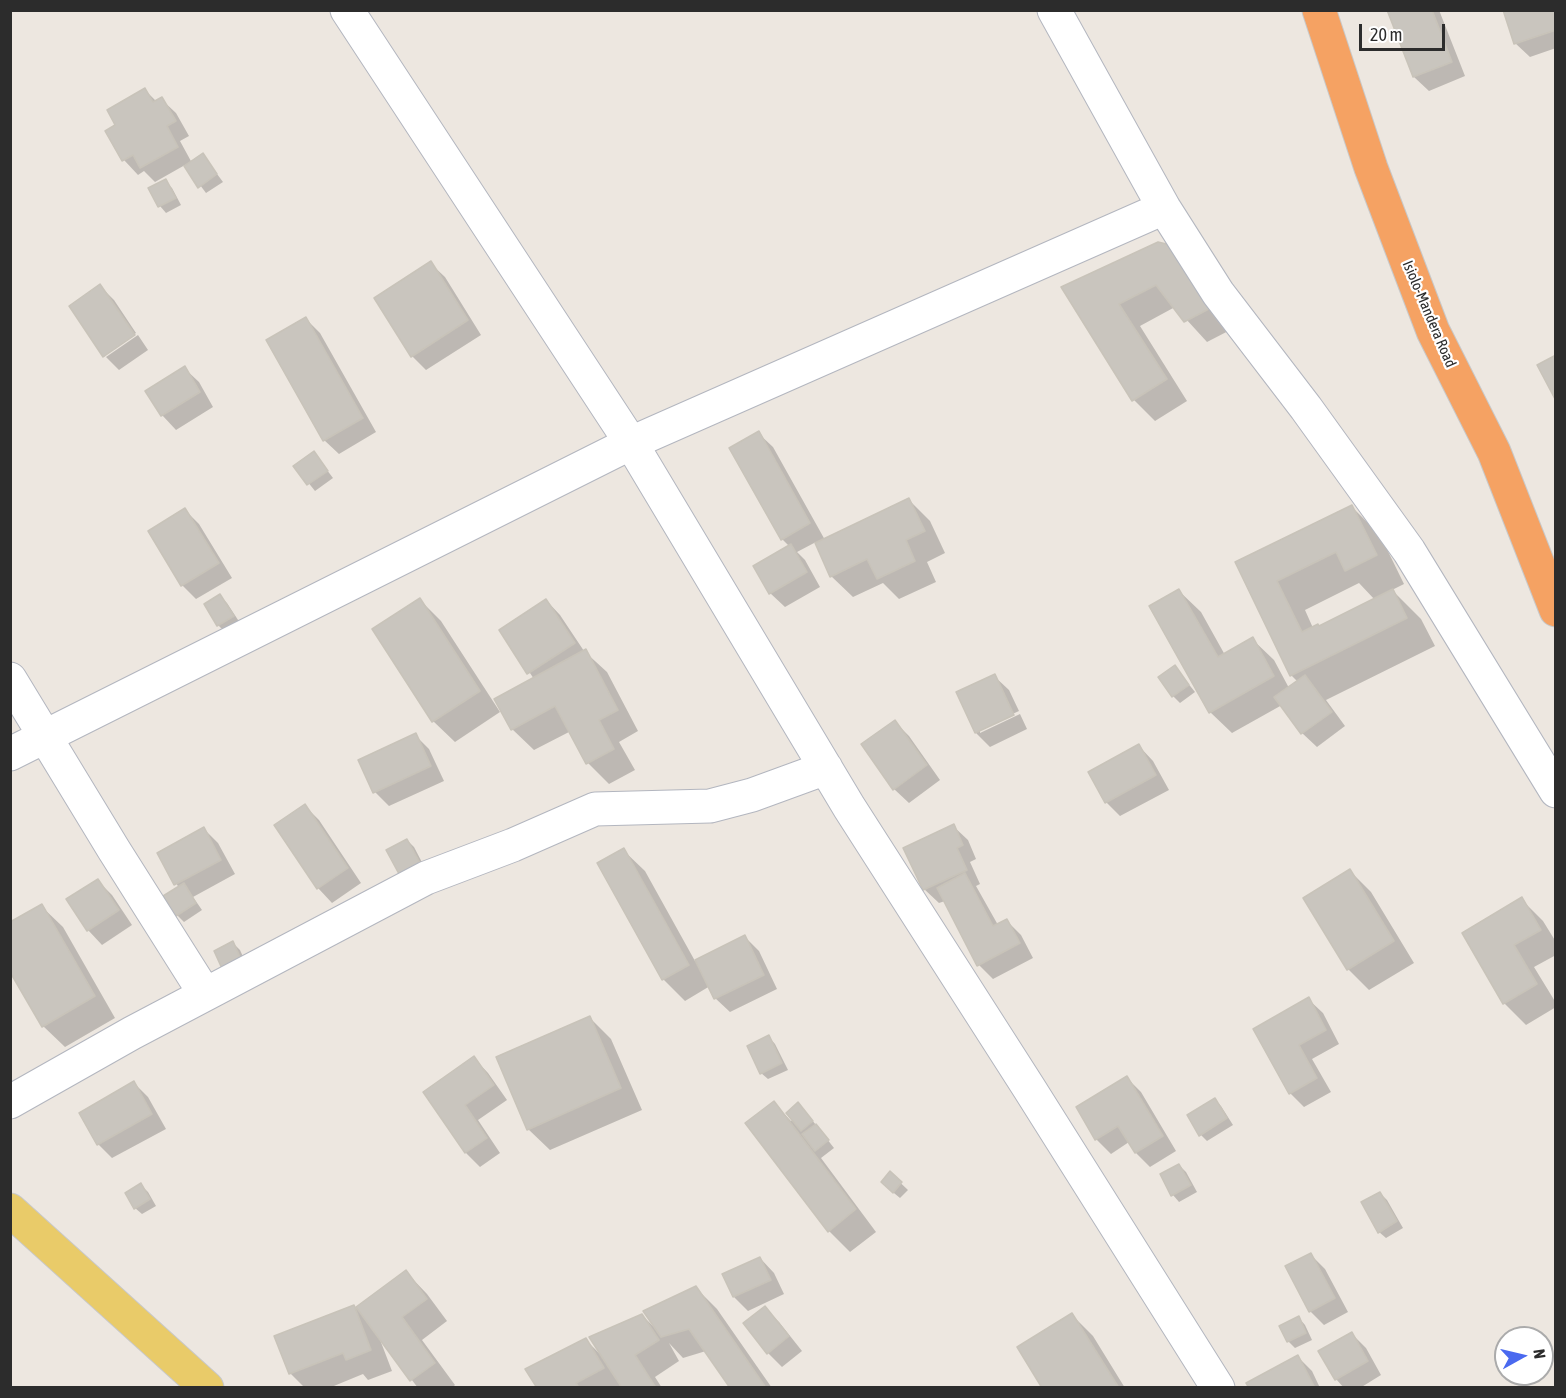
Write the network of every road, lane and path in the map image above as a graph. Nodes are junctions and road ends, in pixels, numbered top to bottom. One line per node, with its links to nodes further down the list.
1 (347, 10): 5 (street)
2 (1054, 10): 4 (street)
3 (1319, 10): 6 (highway, Isiolo-Mandera Road)
4 (1164, 208): 5 (street); 11 (street)
5 (631, 443): 8 (street); 10 (street)
6 (1555, 606)
7 (10, 679): 8 (street)
8 (46, 736): 9 (street); 12 (street)
9 (10, 754)
10 (826, 768): 12 (street); 16 (street)
11 (1556, 791)
12 (204, 994): 13 (street)
13 (10, 1102)
14 (10, 1210): 15 (main road)
15 (207, 1388)
16 (1218, 1388)

